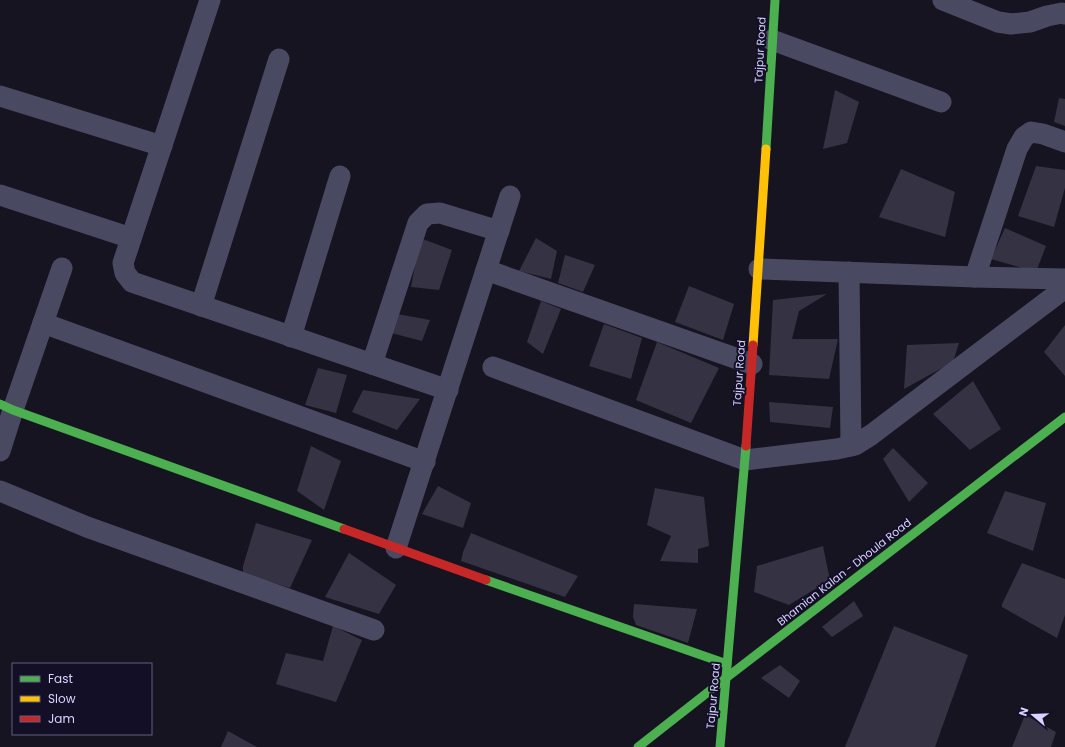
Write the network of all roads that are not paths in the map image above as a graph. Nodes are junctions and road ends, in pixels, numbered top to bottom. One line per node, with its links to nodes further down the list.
1 (210, 0): 10 (street)
2 (774, 0): 5 (street, Tajpur Road)
3 (956, 2): 4 (street)
4 (1065, 14)
5 (772, 40): 8 (street); 17 (street, Tajpur Road)
6 (279, 59): 23 (street)
7 (0, 96): 10 (street)
8 (941, 102)
9 (1065, 142): 20 (street)
10 (162, 146): 15 (street)
11 (340, 176): 25 (street)
12 (0, 195): 15 (street)
13 (510, 196): 14 (street)
14 (499, 231): 18 (street); 26 (street)
15 (131, 238): 23 (street)
16 (62, 268): 24 (street)
17 (758, 269): 19 (street); 27 (street, Tajpur Road)
18 (486, 270): 27 (street); 29 (street)
19 (849, 272): 20 (street); 32 (street)
20 (975, 277): 21 (street)
21 (1065, 279)
22 (1065, 288): 32 (street)
23 (201, 306): 25 (street)
24 (43, 323): 30 (street); 35 (street)
25 (291, 336): 26 (street)
26 (372, 364): 29 (street)
27 (752, 364): 34 (street, Tajpur Road)
28 (493, 367): 34 (street)
29 (448, 390): 35 (street)
30 (6, 407): 33 (street); 37 (street)
31 (1065, 417): 40 (street, Bhamian Kalan - Dhoula Road)
32 (851, 446): 34 (street)
33 (0, 451)
34 (745, 460): 39 (street, Tajpur Road)
35 (425, 462): 37 (street)
36 (0, 491): 38 (street)
37 (396, 548): 39 (street)
38 (374, 630)
39 (727, 664): 40 (street, Tajpur Road)
40 (726, 678): 41 (street, Bhamian Kalan - Dhoula Road); 42 (street, Tajpur Road)
41 (638, 747)
42 (720, 747)

